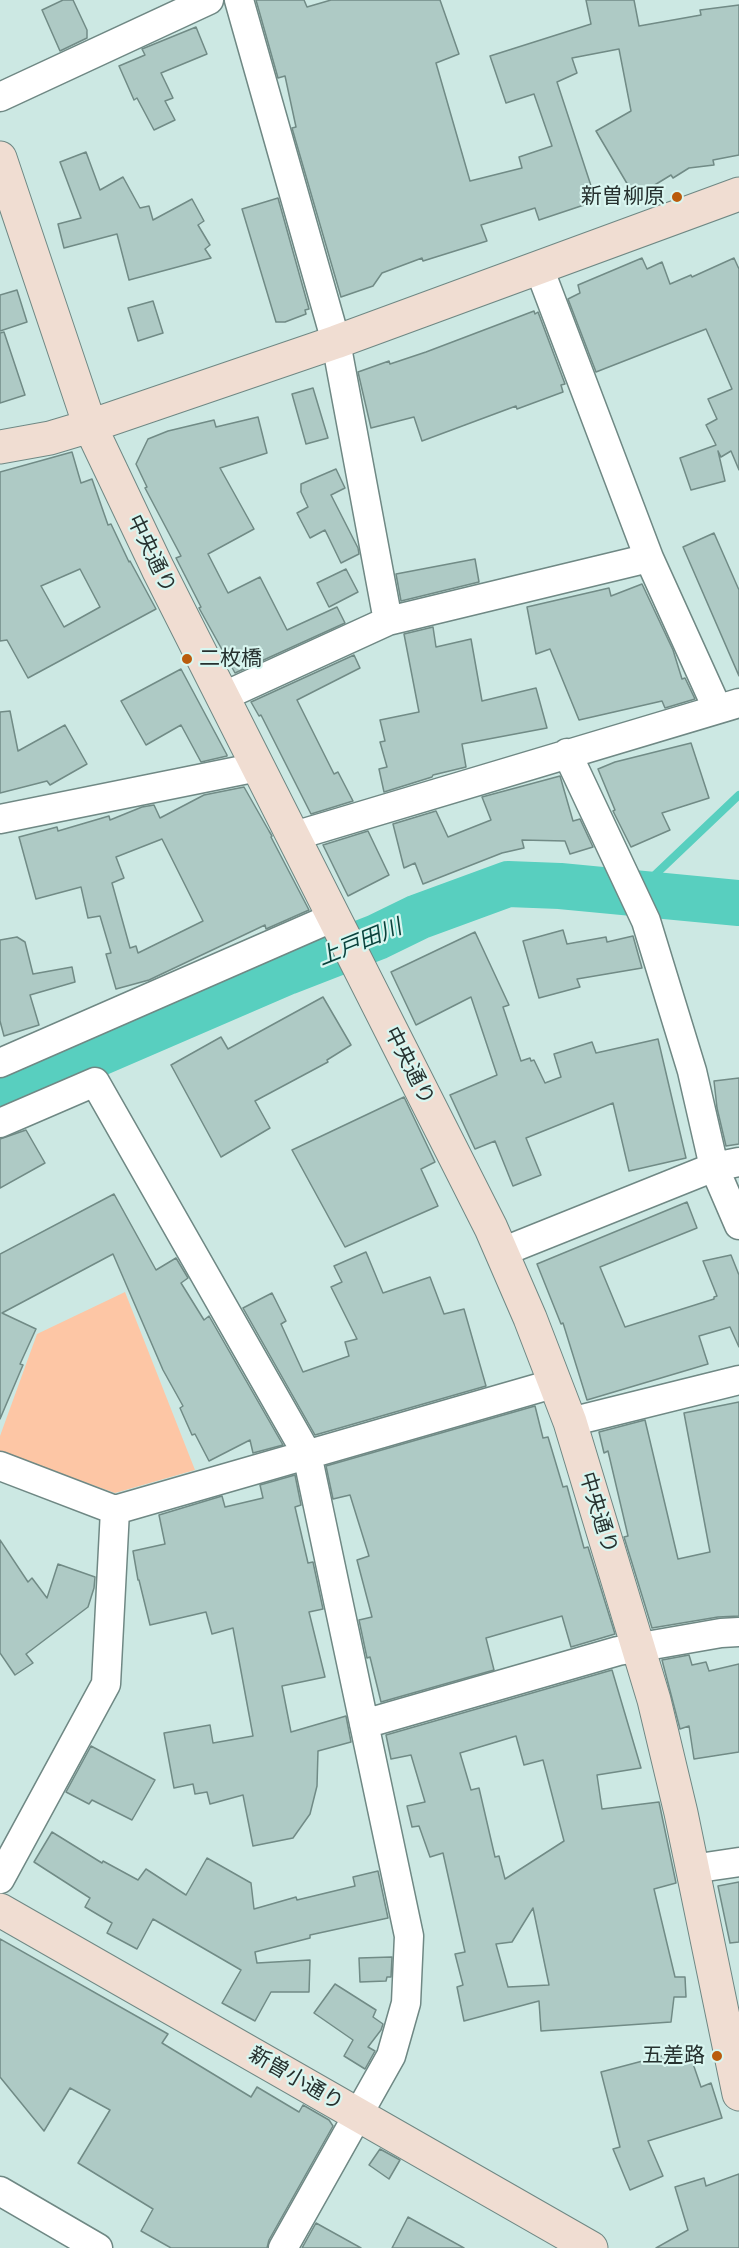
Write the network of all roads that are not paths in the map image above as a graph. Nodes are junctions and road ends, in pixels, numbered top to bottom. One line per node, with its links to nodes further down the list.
1 (209, 0): 3 (street)
2 (239, 0): 7 (street)
3 (0, 97)
4 (0, 158): 8 (street, 中央通り)
5 (739, 194): 6 (street)
6 (539, 268): 7 (street); 10 (street)
7 (336, 342): 8 (street); 11 (street)
8 (90, 426): 9 (street); 12 (street, 中央通り)
9 (0, 447)
10 (649, 558): 11 (street); 13 (street)
11 (388, 621): 12 (street)
12 (222, 697): 15 (street, 中央通り)
13 (728, 706): 14 (street)
14 (567, 753): 17 (street); 21 (street)
15 (258, 768): 16 (street); 17 (street, 中央通り)
16 (0, 819)
17 (294, 836): 18 (street, 中央通り)
18 (338, 925): 19 (street); 23 (street, 中央通り)
19 (0, 1063)
20 (0, 1123): 27 (street)
21 (726, 1165): 22 (street); 23 (street)
22 (739, 1225)
23 (502, 1252): 25 (street, 中央通り)
24 (739, 1380): 26 (street)
25 (556, 1383): 26 (street, 中央通り); 27 (street)
26 (570, 1422): 31 (street, 中央通り)
27 (308, 1454): 29 (street); 32 (street)
28 (0, 1466): 29 (street)
29 (115, 1510): 35 (street)
30 (739, 1632): 31 (street)
31 (638, 1647): 32 (street); 34 (street, 中央通り)
32 (364, 1724): 38 (street)
33 (739, 1862): 34 (street)
34 (692, 1869): 37 (street, 中央通り)
35 (0, 1879)
36 (0, 1910): 38 (street, 新曽小通り)
37 (737, 2074)
38 (357, 2114): 41 (street); 42 (street, 新曽小通り)
39 (0, 2191): 40 (street)
40 (98, 2248)
41 (284, 2248)
42 (591, 2248)

